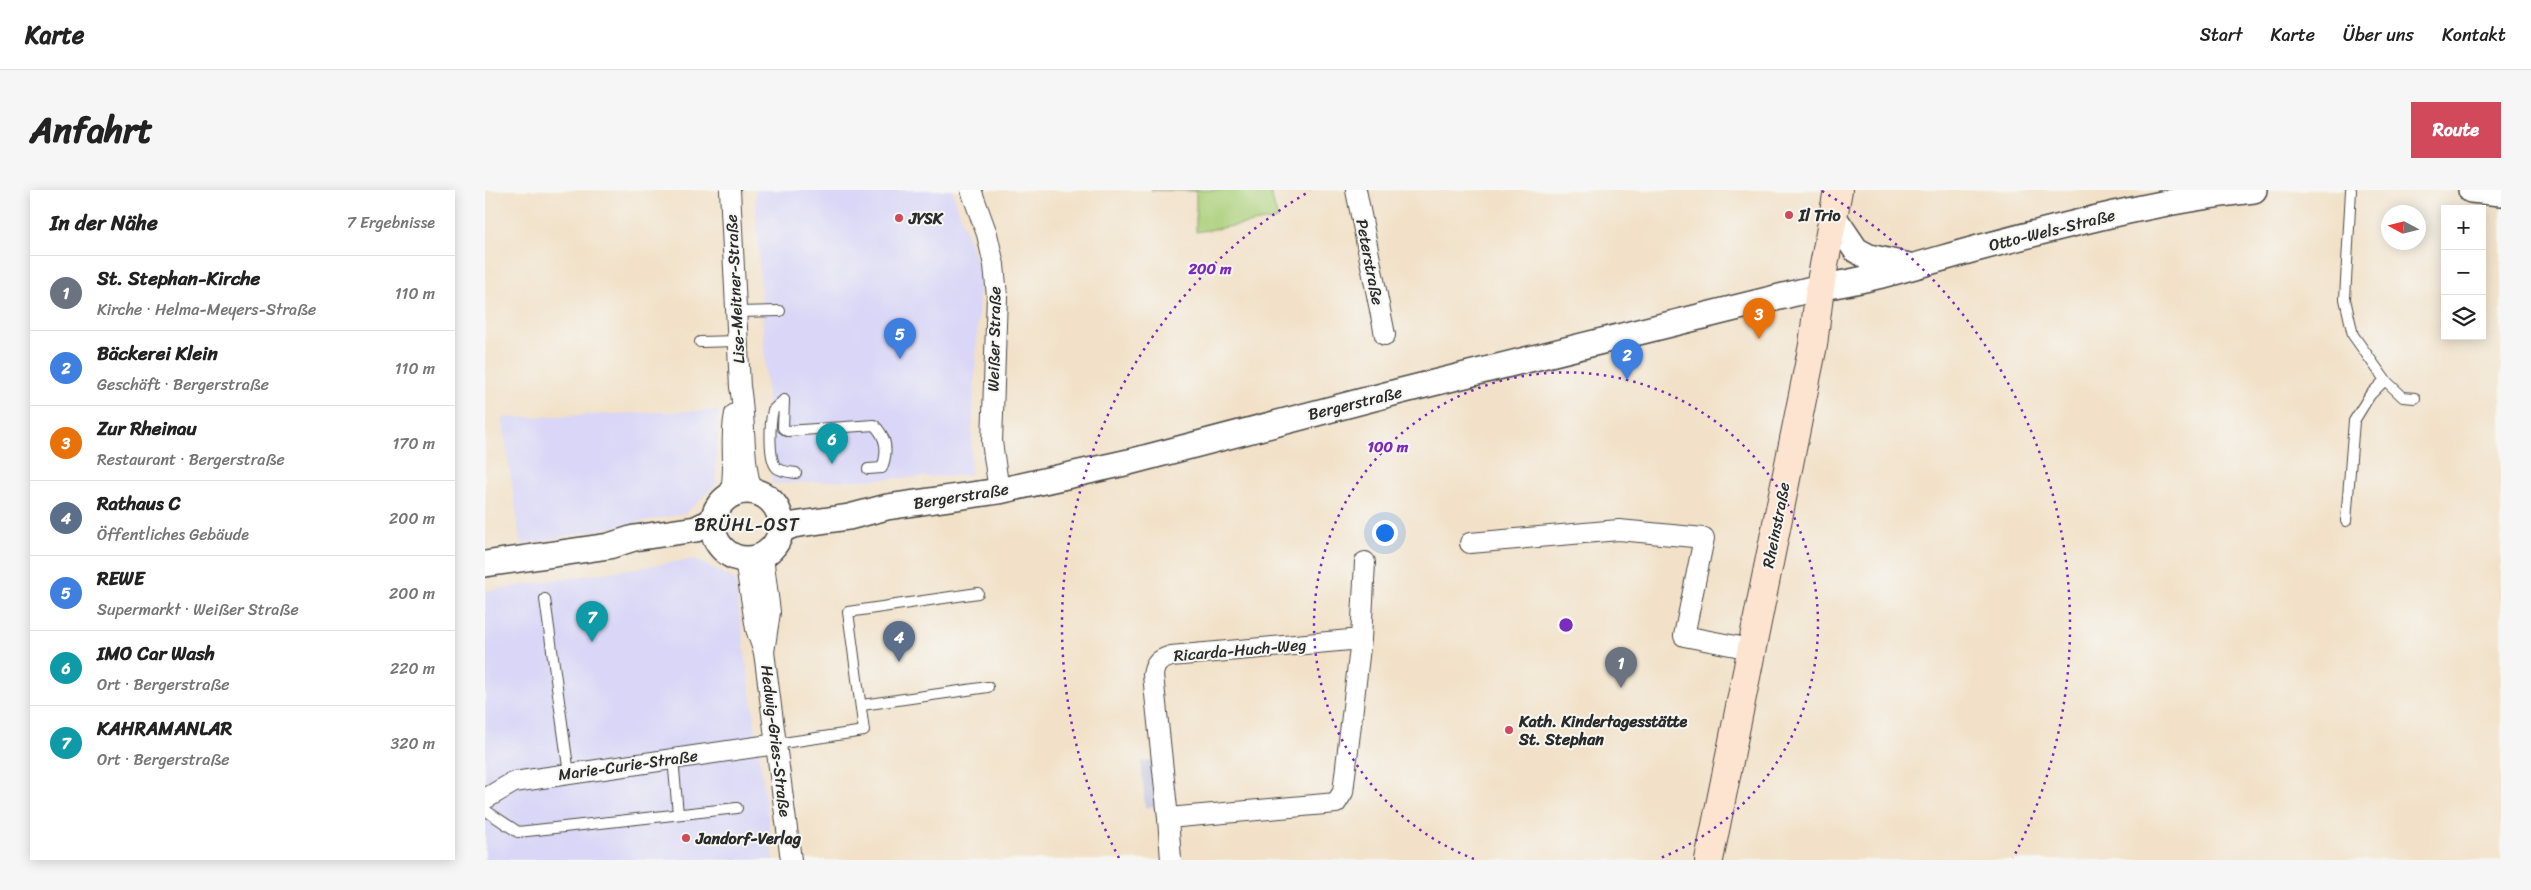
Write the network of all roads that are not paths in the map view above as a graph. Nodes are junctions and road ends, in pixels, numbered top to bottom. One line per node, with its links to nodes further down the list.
1 (730, 190): 12 (street, Lise-Meitner-Straße)
2 (971, 190): 20 (street, Weißer Straße)
3 (1355, 190): 13 (street, Peterstraße)
4 (2254, 190): 9 (street, Otto-Wels-Straße)
5 (2351, 190): 16 (lane)
6 (2471, 190): 7 (street)
7 (2501, 193)
8 (1835, 203): 9 (street, Otto-Wels-Straße); 10 (main road, Rheinstraße)
9 (1911, 266): 10 (street, Otto-Wels-Straße)
10 (1820, 287): 20 (street, Bergerstraße); 34 (main road, Rheinstraße)
11 (780, 311): 12 (lane)
12 (736, 312): 14 (street, Lise-Meitner-Straße)
13 (1385, 335)
14 (737, 341): 15 (lane); 21 (street, Lise-Meitner-Straße)
15 (700, 342)
16 (2385, 380): 17 (lane); 23 (lane)
17 (2415, 398)
18 (869, 469): 19 (lane)
19 (796, 473)
20 (999, 491): 22 (street, Bergerstraße)
21 (741, 493): 22 (street); 24 (street)
22 (778, 518): 28 (street)
23 (2347, 521)
24 (713, 522): 26 (street); 27 (street)
25 (1470, 543): 34 (street)
26 (609, 546): 27 (street); 30 (street)
27 (720, 547): 28 (street)
28 (754, 558): 37 (street, Hedwig-Gries-Straße)
29 (1365, 562): 33 (street)
30 (485, 564)
31 (978, 593): 36 (lane)
32 (545, 599): 39 (lane)
33 (1361, 639): 44 (street); 44 (street, Ricarda-Huch-Weg)
34 (1751, 649): 47 (main road, Rheinstraße)
35 (988, 688): 36 (lane)
36 (861, 705): 37 (lane)
37 (776, 744): 38 (street, Marie-Curie-Straße); 45 (street, Hedwig-Gries-Straße)
38 (673, 758): 39 (street, Marie-Curie-Straße); 43 (lane)
39 (569, 774): 40 (street, Marie-Curie-Straße)
40 (485, 799)
41 (737, 808): 43 (lane)
42 (485, 810): 43 (lane)
43 (678, 814)
44 (1168, 818): 46 (street, Ricarda-Huch-Weg)
45 (791, 860)
46 (1171, 860)
47 (1709, 860)

